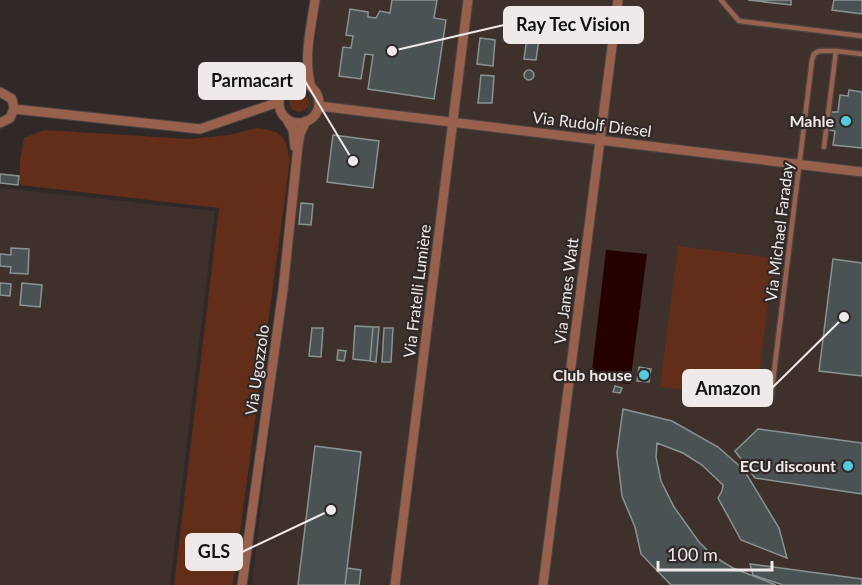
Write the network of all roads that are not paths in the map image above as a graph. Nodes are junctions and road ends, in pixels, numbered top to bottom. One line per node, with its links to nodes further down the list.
1 (315, 0): 8 (street)
2 (468, 0): 17 (street, Via Fratelli Lumière)
3 (618, 0): 19 (street, Via James Watt)
4 (721, 0): 5 (lane)
5 (862, 36)
6 (836, 51): 7 (lane); 20 (lane); 22 (lane, Via Michael Faraday)
7 (862, 54)
8 (308, 55): 9 (street); 10 (street)
9 (293, 84): 10 (street); 12 (street)
10 (311, 87): 13 (street)
11 (0, 92): 14 (street)
12 (279, 102): 14 (street); 15 (street)
13 (319, 106): 16 (street); 17 (street, Via Rudolf Diesel)
14 (14, 109): 18 (street)
15 (286, 118): 16 (street); 21 (street, Via Ugozzolo)
16 (306, 122): 21 (street, Via Ugozzolo)
17 (453, 122): 19 (street, Via Rudolf Diesel); 26 (street, Via Fratelli Lumière)
18 (0, 123)
19 (601, 140): 22 (street, Via Rudolf Diesel); 27 (street, Via James Watt)
20 (824, 147)
21 (296, 159): 25 (street, Via Ugozzolo)
22 (800, 165): 23 (street, Via Rudolf Diesel); 24 (lane, Via Michael Faraday)
23 (862, 172)
24 (771, 397)
25 (242, 585)
26 (395, 585)
27 (543, 585)

